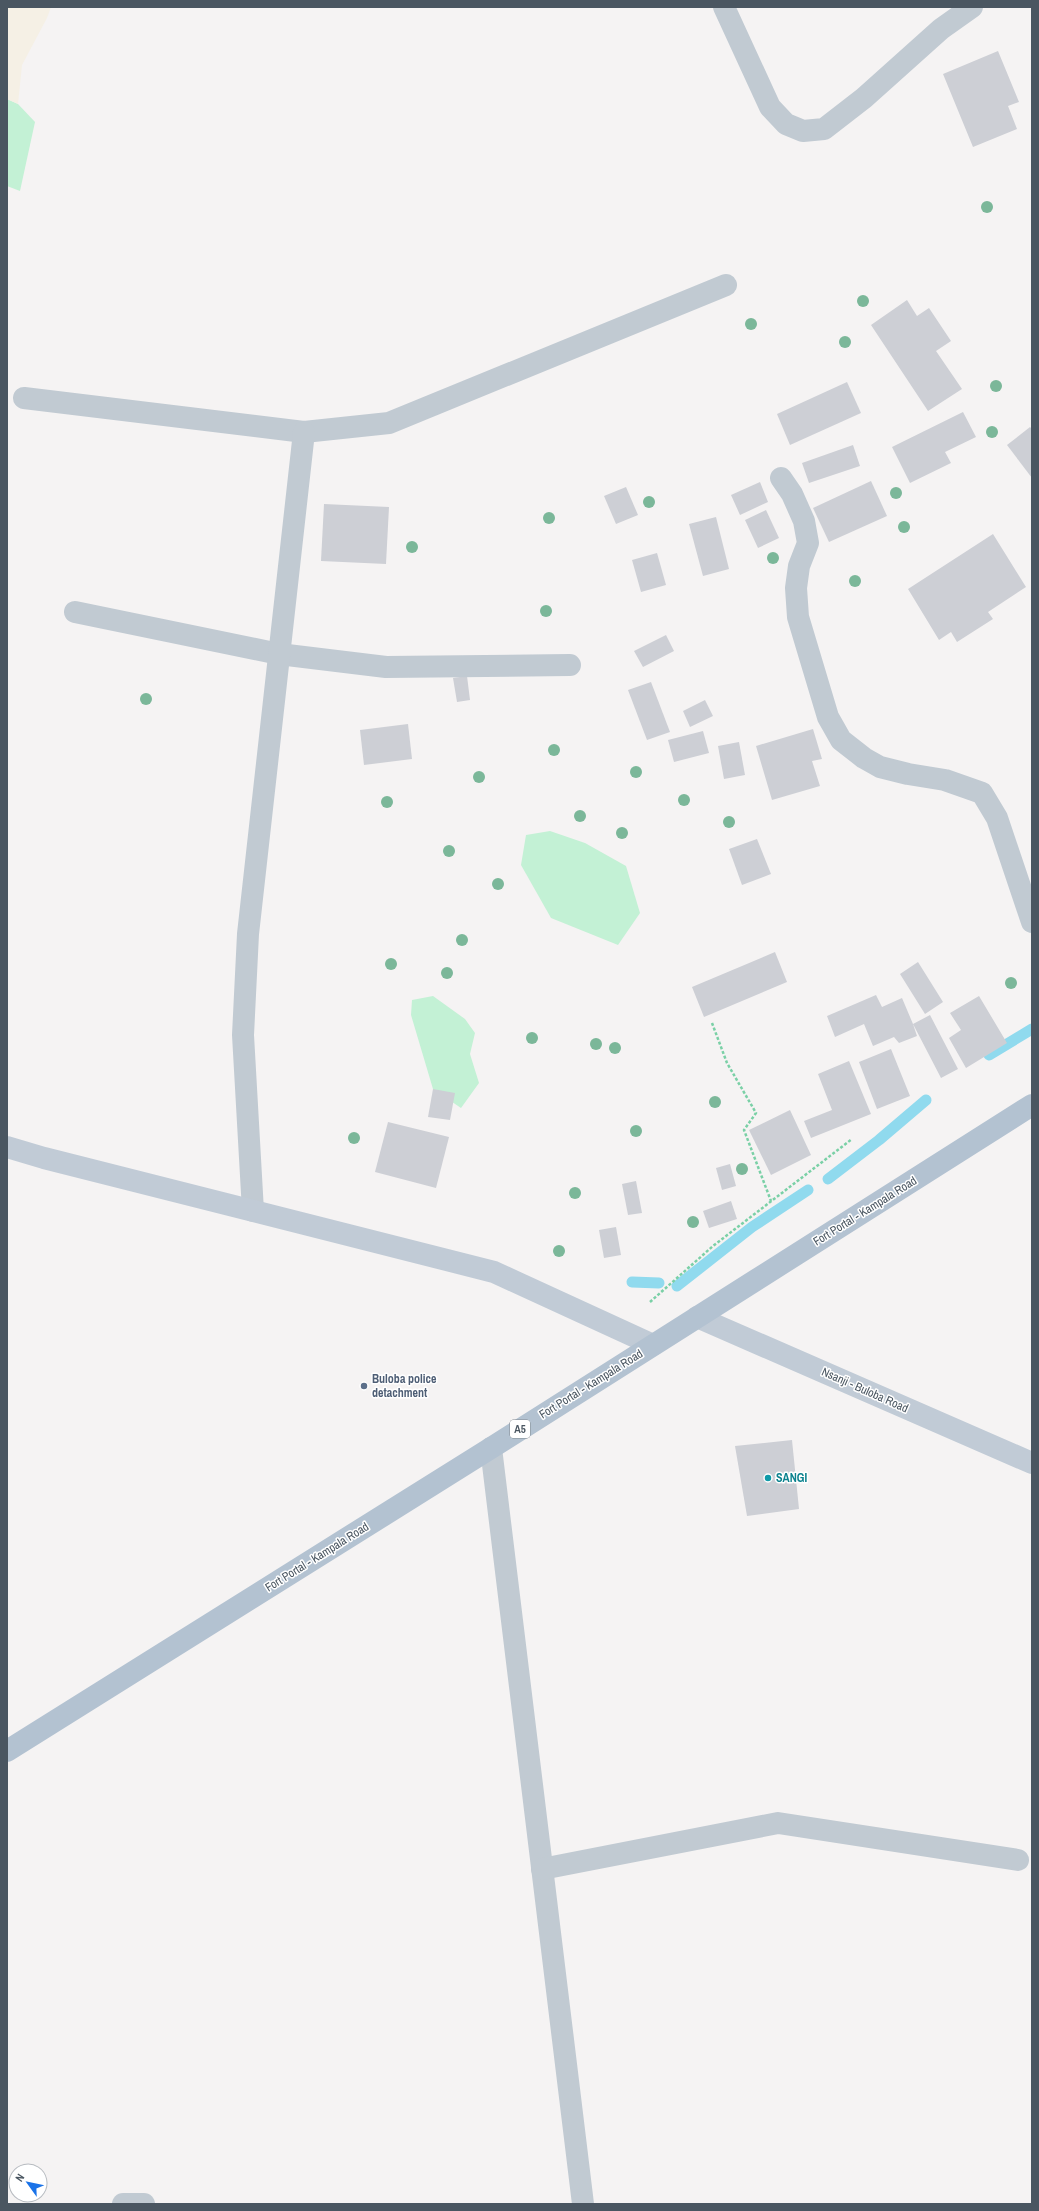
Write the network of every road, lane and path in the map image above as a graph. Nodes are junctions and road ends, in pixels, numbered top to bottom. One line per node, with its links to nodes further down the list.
1 (724, 7): 2 (street)
2 (972, 7)
3 (726, 285): 5 (street)
4 (24, 398): 5 (street)
5 (304, 432): 8 (street)
6 (780, 478): 10 (street)
7 (75, 612): 8 (street)
8 (279, 654): 9 (street); 16 (street)
9 (570, 665)
10 (1032, 922)
11 (712, 1023): 15 (path)
12 (1032, 1105): 18 (main road, Fort Portal - Kampala Road / A5)
13 (852, 1139): 15 (path)
14 (7, 1147): 16 (main road)
15 (771, 1201): 17 (path)
16 (253, 1211): 19 (main road)
17 (650, 1302)
18 (697, 1317): 19 (main road, Fort Portal - Kampala Road / A5); 21 (main road, Nsanji - Buloba Road)
19 (653, 1345): 20 (main road, Fort Portal - Kampala Road / A5)
20 (491, 1448): 22 (main road, Fort Portal - Kampala Road / A5); 24 (street)
21 (1032, 1463)
22 (7, 1751)
23 (1018, 1860): 24 (street)
24 (542, 1869): 27 (street)
25 (123, 2204): 26 (street)
26 (144, 2204)
27 (583, 2204)

